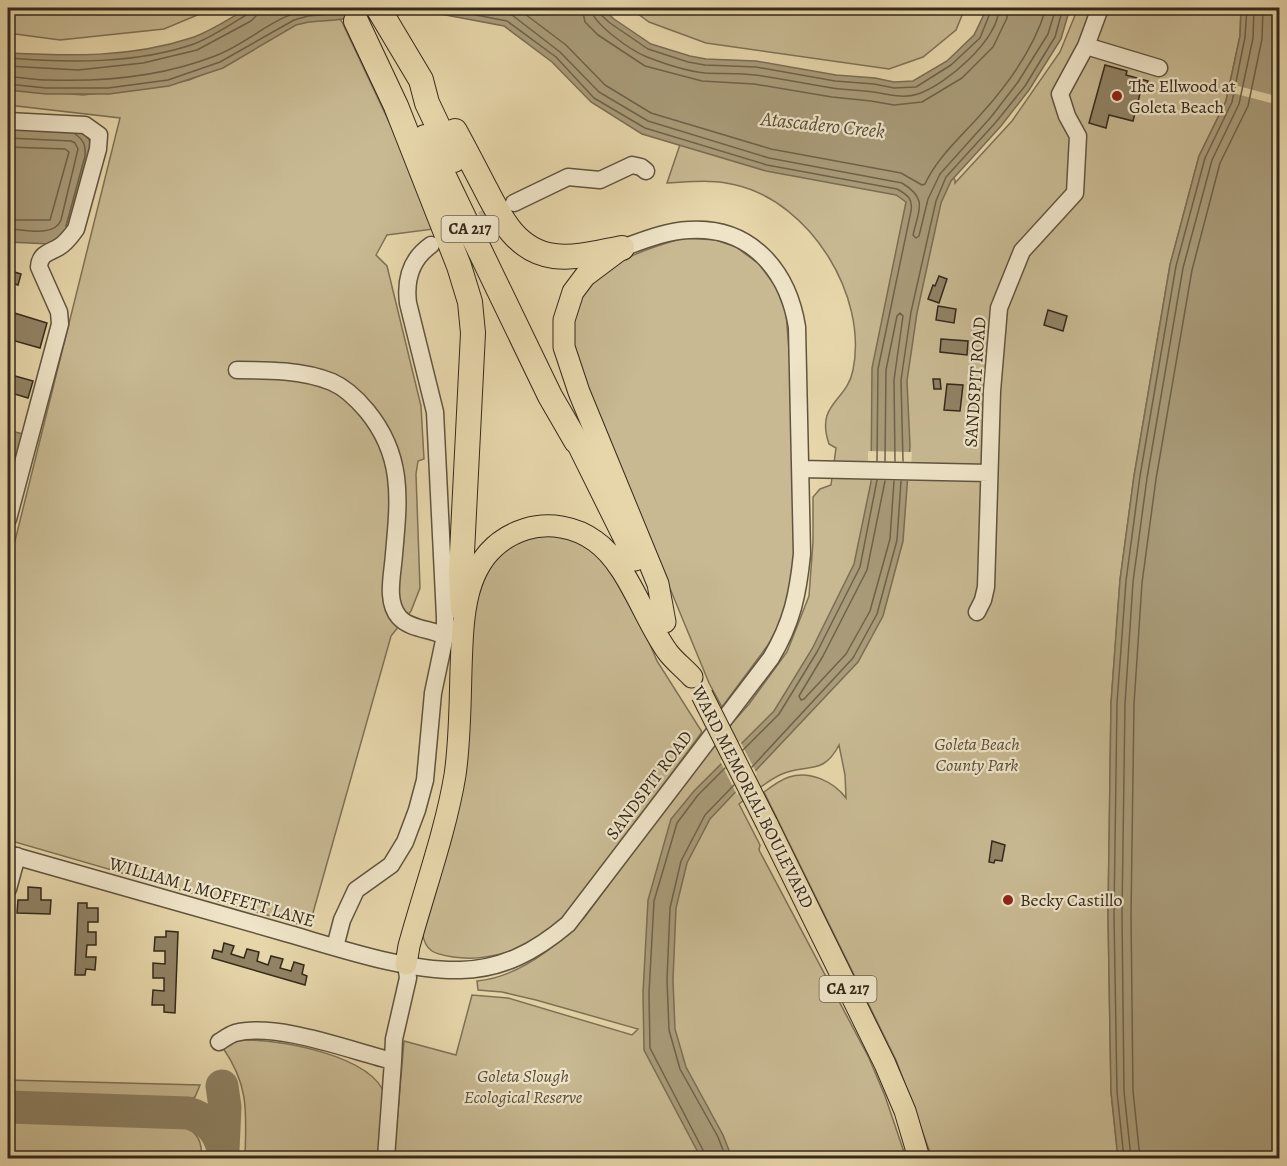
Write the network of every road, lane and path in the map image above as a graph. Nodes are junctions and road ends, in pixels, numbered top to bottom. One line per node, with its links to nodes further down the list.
1 (1100, 8): 4 (street, SANDSPIT ROAD)
2 (352, 14): 13 (highway, WARD MEMORIAL BOULEVARD / CA 217); 17 (highway)
3 (382, 15): 6 (highway, WARD MEMORIAL BOULEVARD / CA 217)
4 (1086, 46): 5 (street); 15 (street, SANDSPIT ROAD)
5 (1159, 68)
6 (422, 80): 11 (highway); 13 (highway, WARD MEMORIAL BOULEVARD / CA 217)
7 (8, 121): 16 (street)
8 (646, 171): 9 (street)
9 (514, 203)
10 (431, 245): 20 (street)
11 (622, 248): 14 (street, SANDSPIT ROAD); 19 (main road)
12 (237, 370): 20 (street)
13 (576, 441): 19 (main road, WARD MEMORIAL BOULEVARD / CA 217)
14 (801, 469): 15 (street, SANDSPIT ROAD); 25 (street, SANDSPIT ROAD)
15 (989, 473): 18 (street, SANDSPIT ROAD)
16 (8, 519)
17 (464, 610): 21 (main road); 25 (main road)
18 (977, 612)
19 (665, 622): 21 (main road, WARD MEMORIAL BOULEVARD / CA 217)
20 (445, 636): 24 (street)
21 (697, 686): 29 (main road, WARD MEMORIAL BOULEVARD / CA 217, bridge)
22 (12, 855): 23 (street); 24 (street, WILLIAM L MOFFETT LANE)
23 (8, 889)
24 (335, 947): 25 (street, WILLIAM L MOFFETT LANE)
25 (406, 964): 27 (street)
26 (219, 1042): 27 (street)
27 (393, 1061): 28 (street)
28 (386, 1158)
29 (920, 1158)

